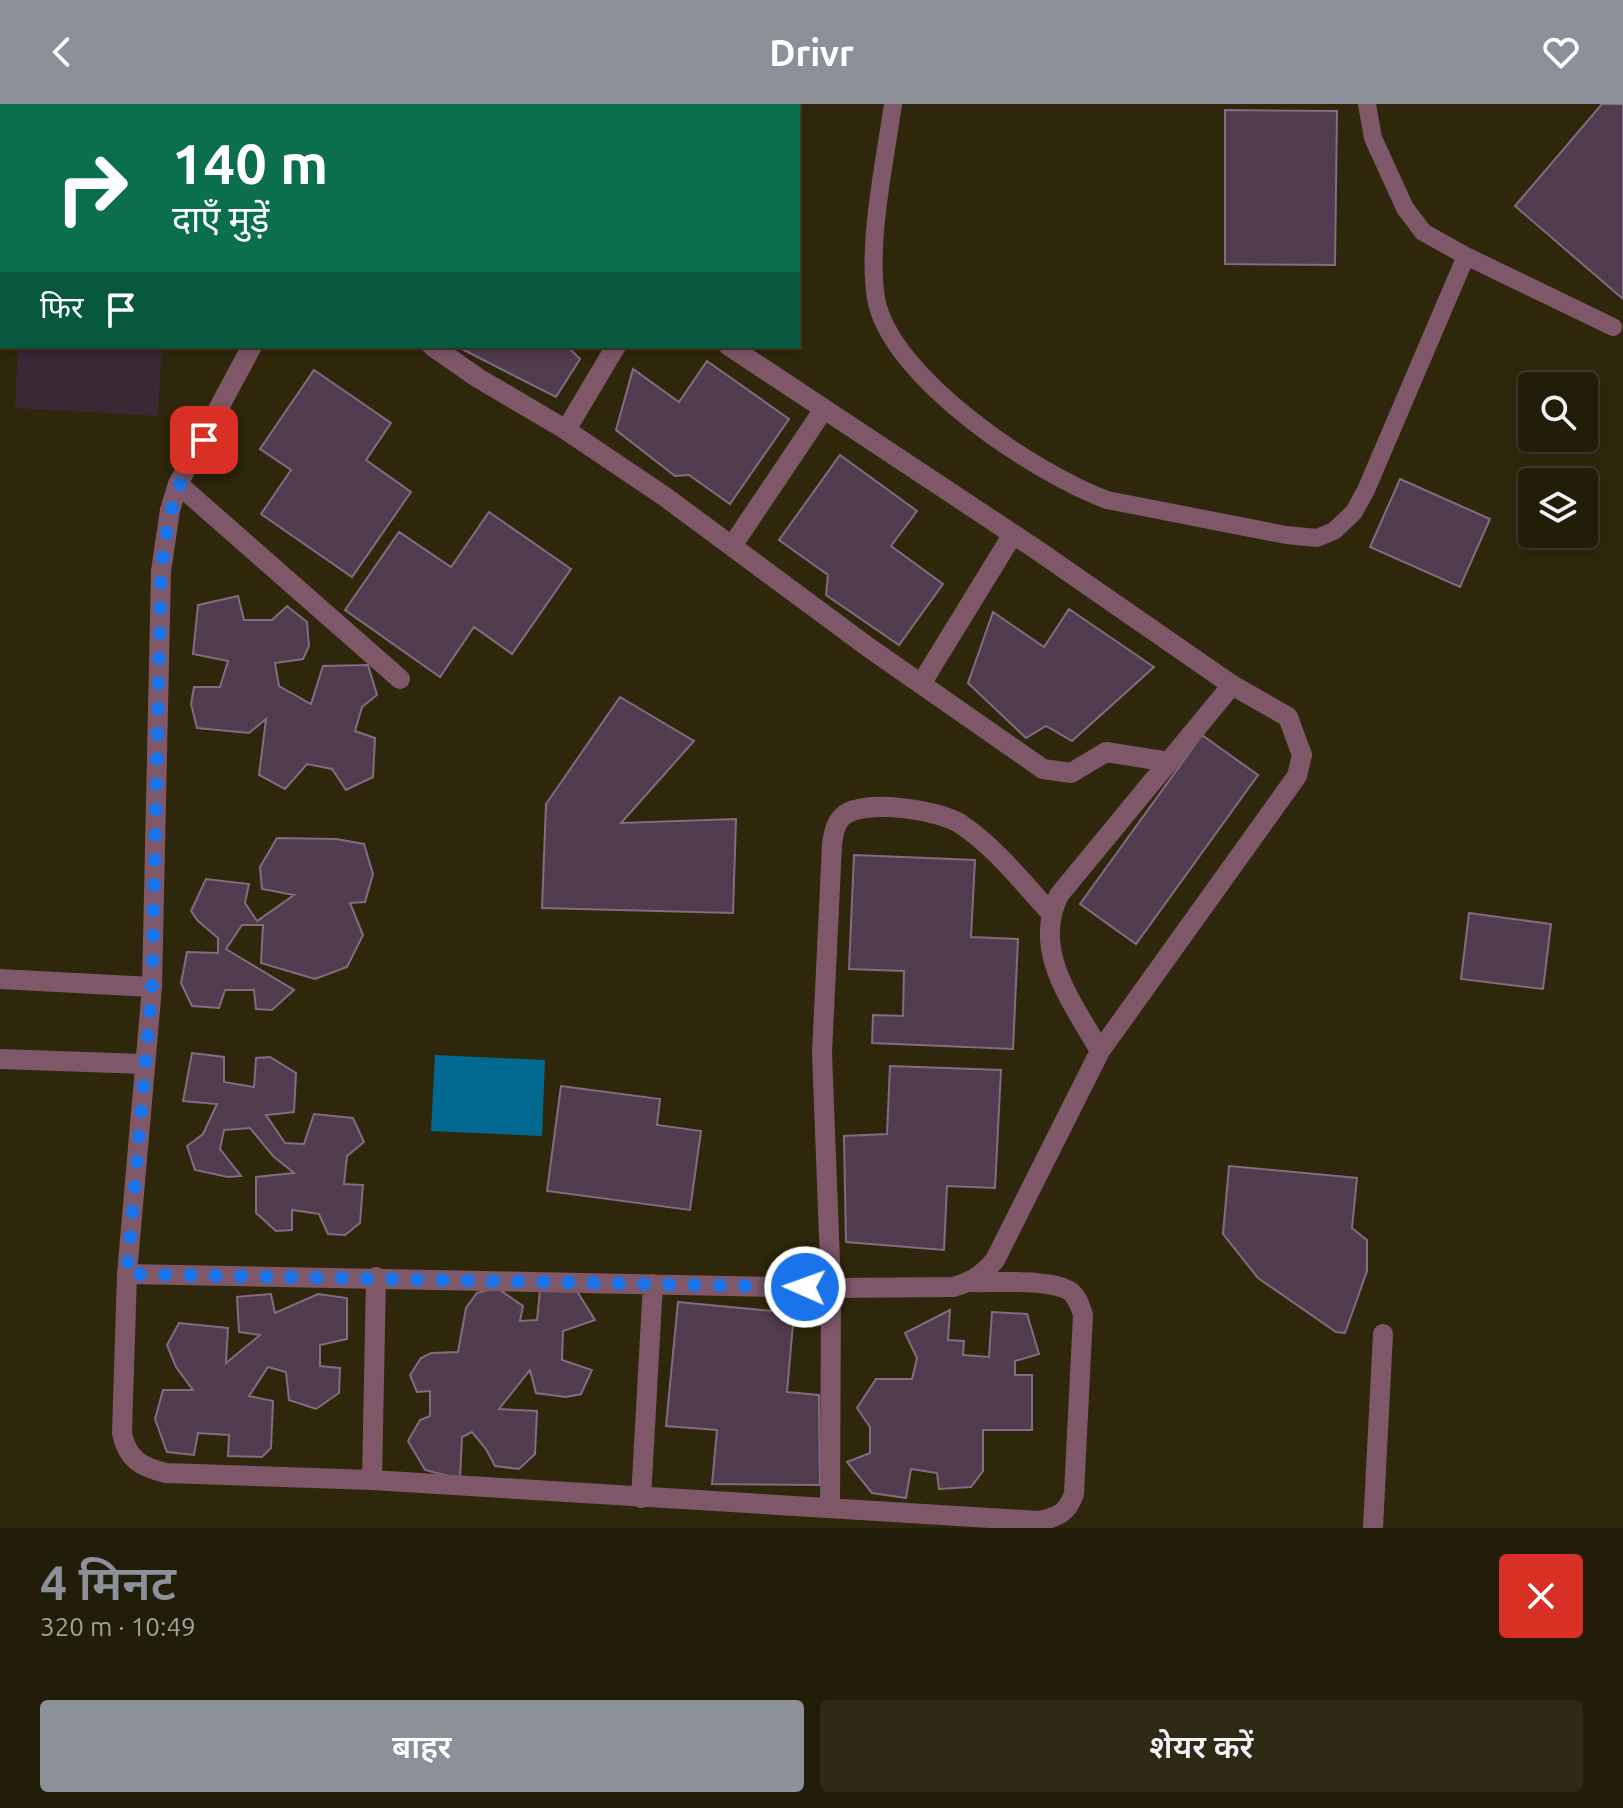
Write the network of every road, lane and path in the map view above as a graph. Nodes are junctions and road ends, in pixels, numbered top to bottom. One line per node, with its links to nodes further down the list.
1 (893, 104): 3 (lane)
2 (1367, 104): 3 (lane)
3 (1466, 256): 4 (lane)
4 (1613, 327)
5 (251, 348): 11 (street)
6 (435, 348): 10 (street)
7 (615, 348): 10 (street)
8 (732, 348): 9 (street)
9 (824, 409): 12 (street); 13 (street)
10 (566, 430): 13 (street)
11 (178, 484): 14 (street); 20 (street)
12 (1013, 534): 15 (street); 16 (street)
13 (732, 546): 15 (street)
14 (400, 679)
15 (921, 684): 17 (street)
16 (1232, 685): 17 (street); 21 (street)
17 (1169, 762): 18 (street)
18 (1050, 912): 21 (street); 28 (street)
19 (0, 979): 20 (street)
20 (152, 987): 23 (street)
21 (1100, 1051): 26 (street)
22 (0, 1059): 23 (street)
23 (144, 1064): 24 (street)
24 (127, 1274): 25 (street); 30 (street)
25 (376, 1277): 27 (street); 30 (street)
26 (970, 1282): 28 (street); 32 (street)
27 (653, 1284): 28 (street); 31 (street)
28 (831, 1288): 32 (street)
29 (1383, 1334): 33 (street)
30 (372, 1480): 31 (street)
31 (641, 1498): 32 (street)
32 (830, 1508)
33 (1373, 1528)

